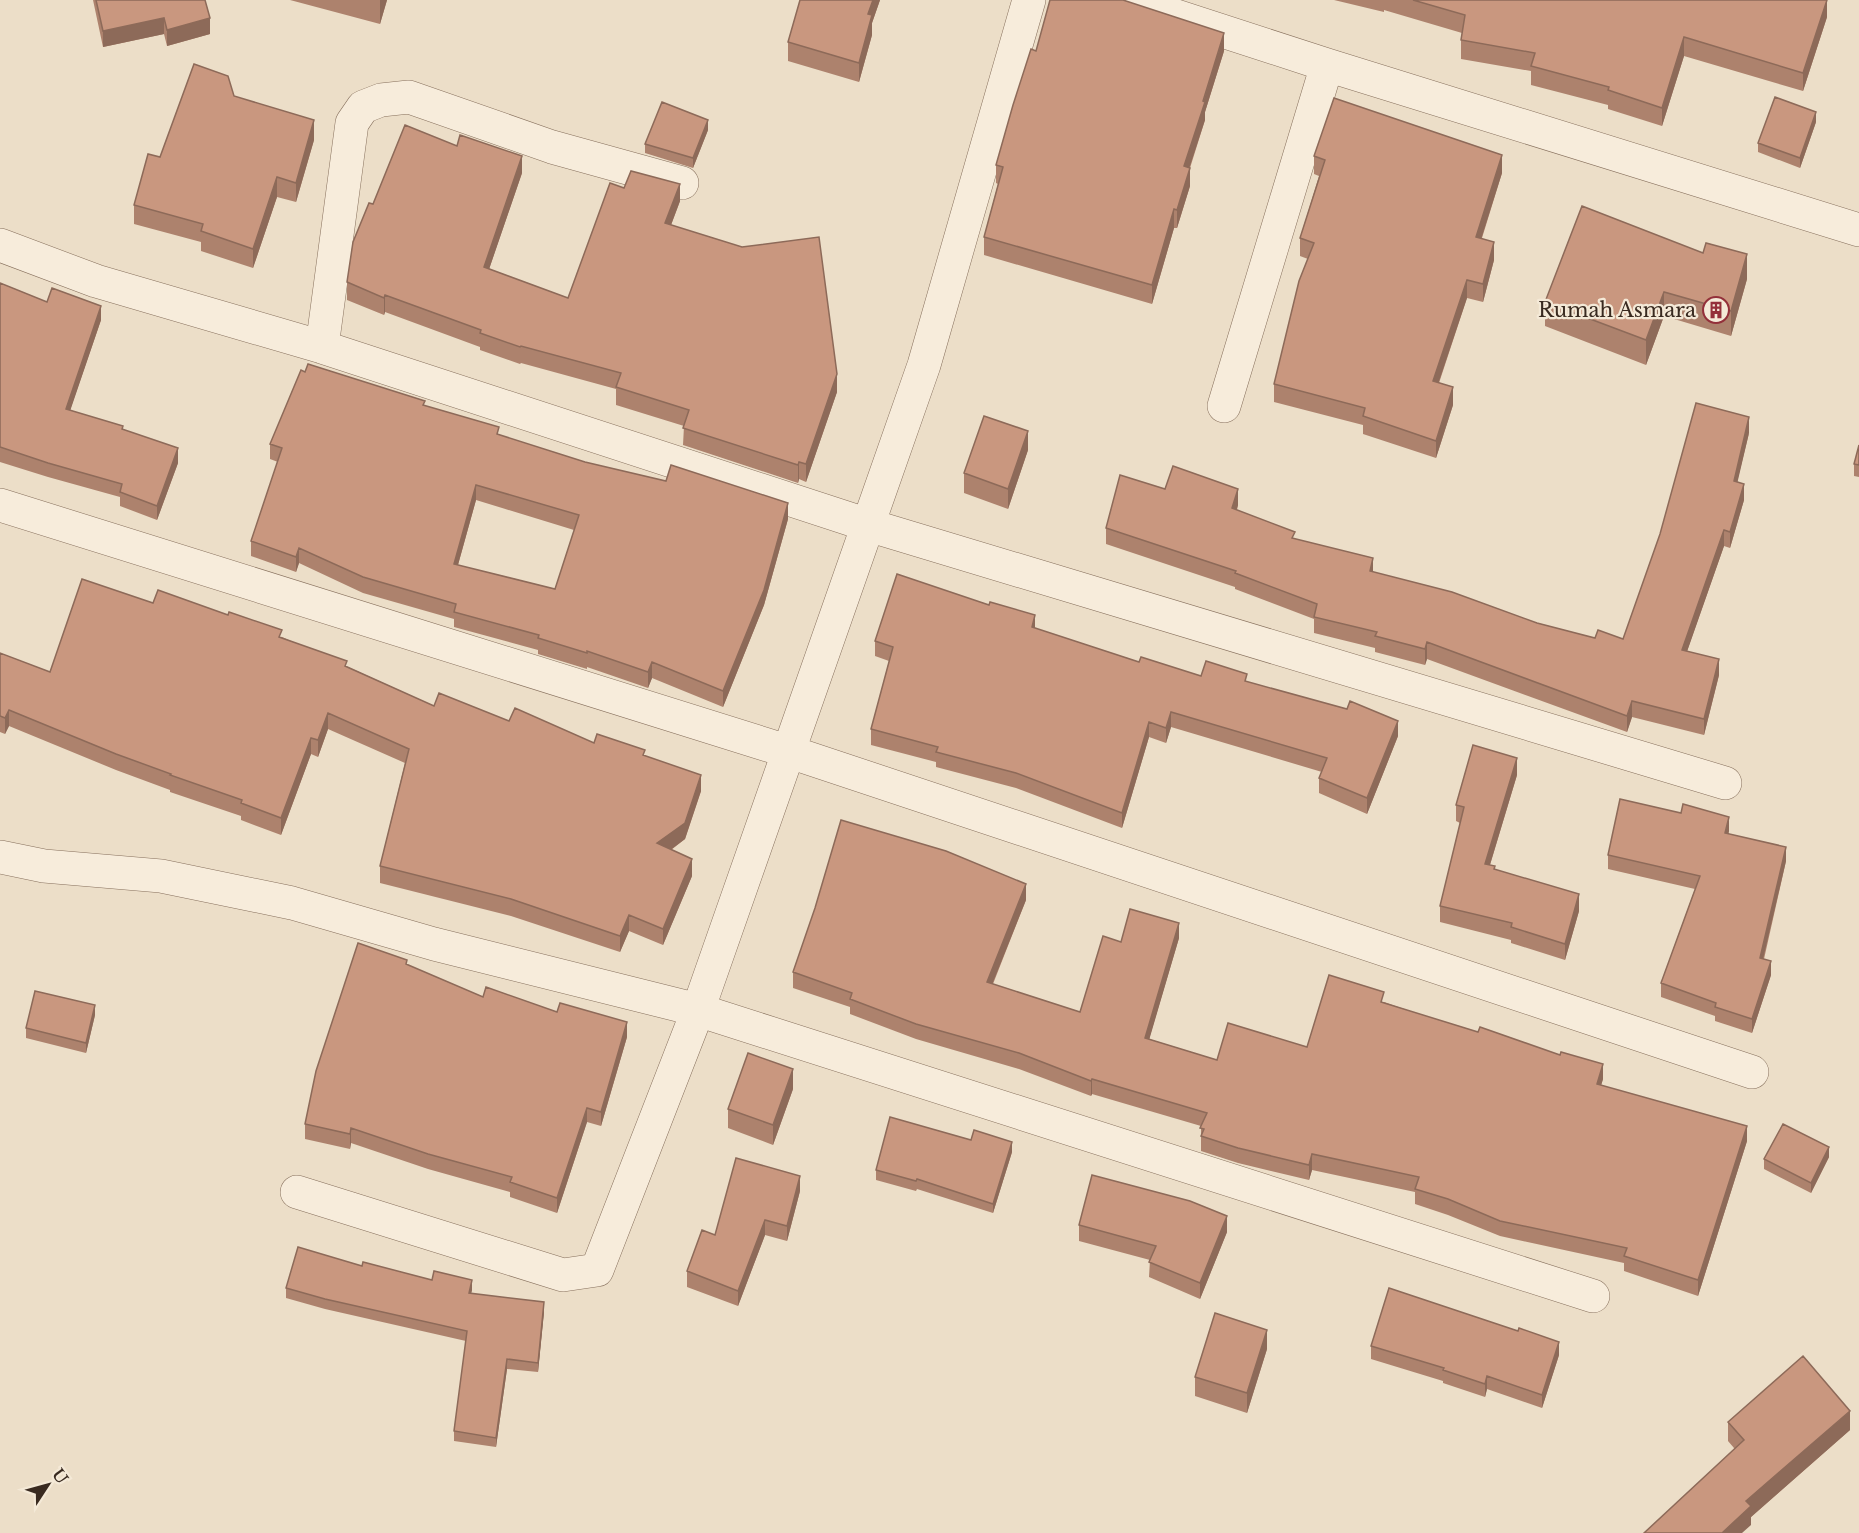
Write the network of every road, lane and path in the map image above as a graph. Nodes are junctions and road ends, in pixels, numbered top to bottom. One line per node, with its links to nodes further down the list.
1 (1029, 0): 10 (street)
2 (1127, 0): 3 (street)
3 (1327, 65): 5 (street); 8 (street)
4 (682, 183): 7 (street)
5 (1859, 230)
6 (0, 244): 7 (street)
7 (322, 347): 10 (street)
8 (1224, 406)
9 (0, 506): 11 (street)
10 (868, 525): 11 (street); 12 (street)
11 (790, 752): 14 (street); 15 (street)
12 (1725, 783)
13 (0, 856): 14 (street)
14 (698, 1010): 16 (street); 17 (street)
15 (1752, 1071)
16 (297, 1192)
17 (1593, 1296)

